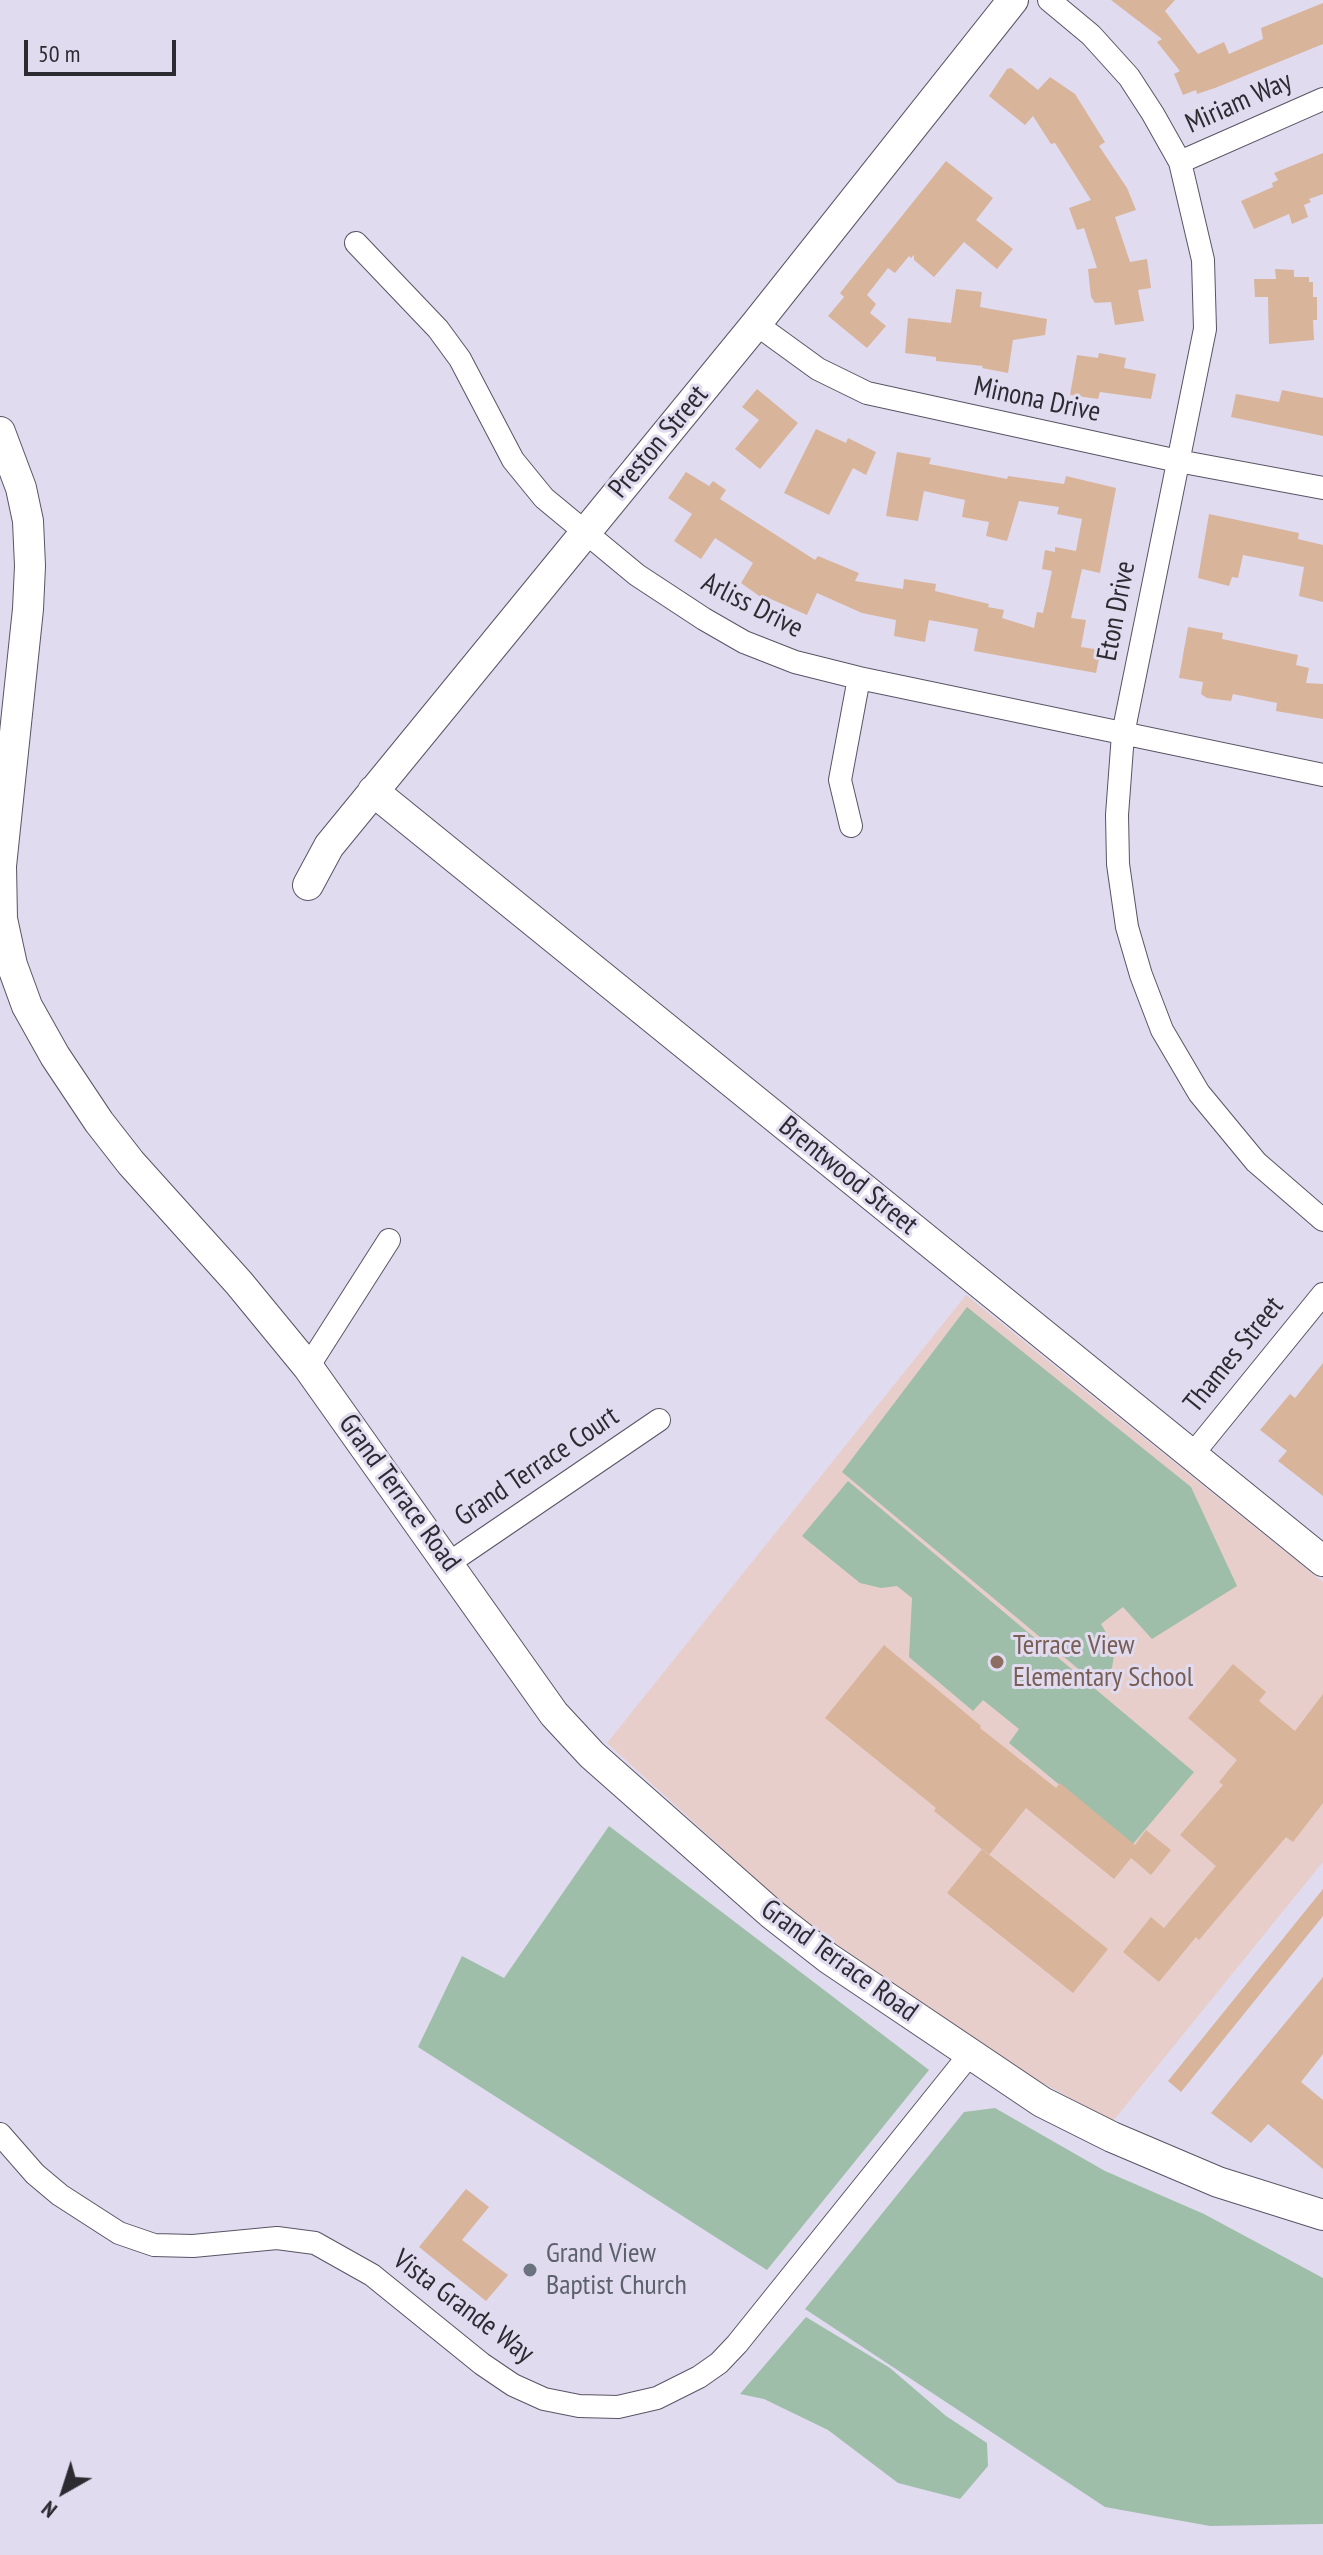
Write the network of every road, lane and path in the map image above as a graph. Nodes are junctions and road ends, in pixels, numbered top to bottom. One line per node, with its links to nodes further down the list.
1 (1013, 0): 6 (street, Preston Street)
2 (1049, 0): 4 (street, Eton Drive)
3 (1323, 99): 4 (street, Miriam Way)
4 (1180, 162): 8 (street, Eton Drive)
5 (356, 243): 10 (street, Arliss Drive)
6 (756, 324): 8 (street, Minona Drive); 10 (street, Preston Street)
7 (0, 432): 20 (street, Grand Terrace Road)
8 (1178, 461): 9 (street, Minona Drive); 12 (street, Eton Drive)
9 (1323, 488)
10 (584, 532): 11 (street, Arliss Drive); 14 (street, Preston Street)
11 (859, 678): 12 (street, Arliss Drive); 15 (street)
12 (1123, 734): 13 (street, Arliss Drive); 17 (street, Eton Drive)
13 (1323, 775)
14 (373, 791): 16 (street, Preston Street); 22 (street, Brentwood Street)
15 (851, 826)
16 (308, 885)
17 (1323, 1220)
18 (389, 1240): 20 (street)
19 (1323, 1294): 22 (street, Thames Street)
20 (308, 1367): 24 (street, Grand Terrace Road)
21 (659, 1420): 24 (street, Grand Terrace Court)
22 (1192, 1455): 23 (street, Brentwood Street)
23 (1323, 1561)
24 (449, 1563): 25 (street, Grand Terrace Road)
25 (970, 2054): 26 (street, Vista Grande Way); 27 (street, Grand Terrace Road)
26 (0, 2134)
27 (1323, 2215)

